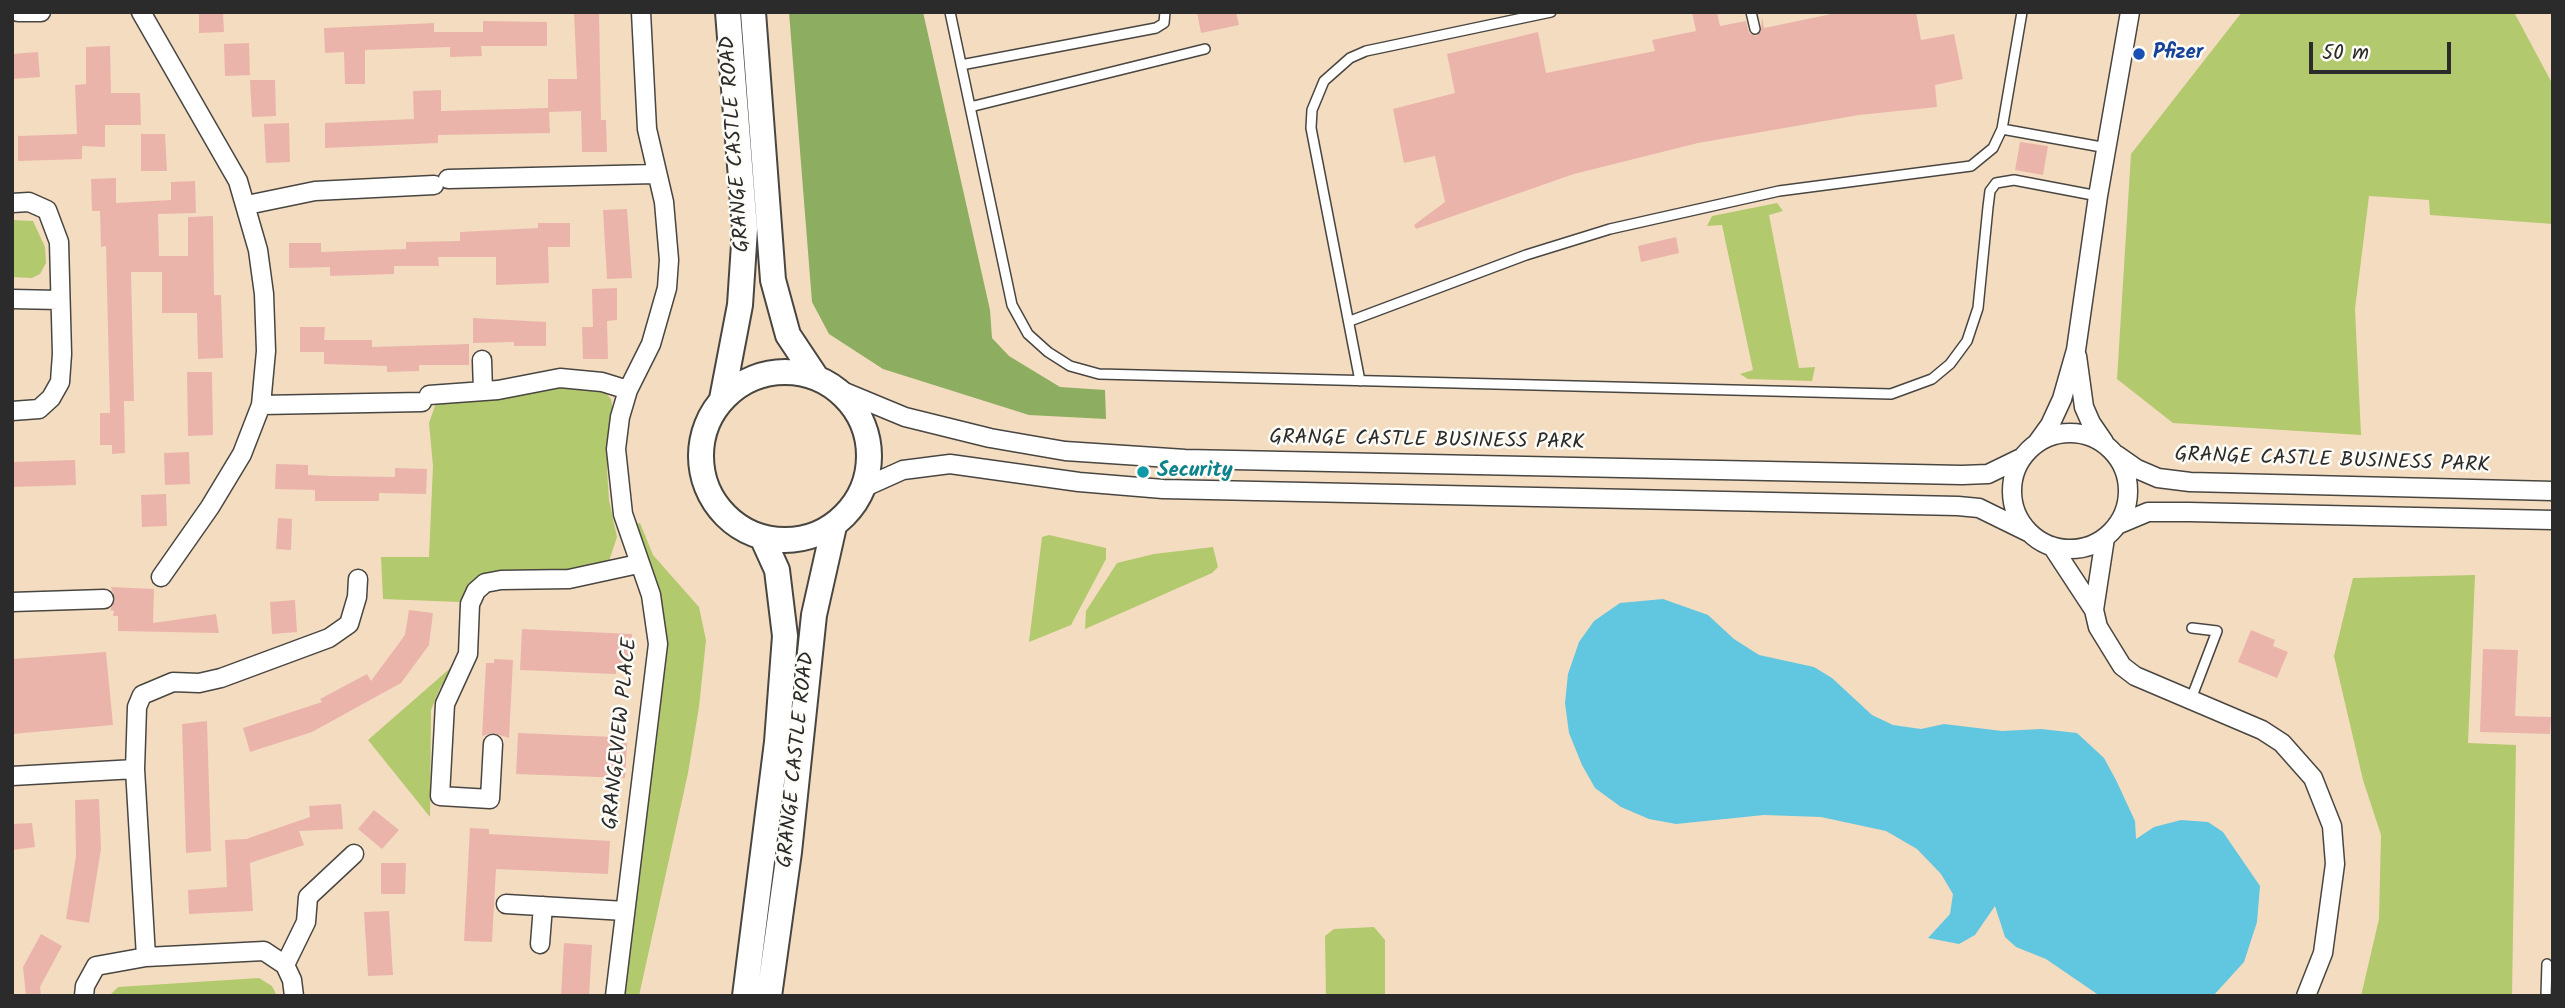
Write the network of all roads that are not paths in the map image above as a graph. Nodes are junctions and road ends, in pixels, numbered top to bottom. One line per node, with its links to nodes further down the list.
1 (18, 12): 2 (street)
2 (41, 12)
3 (141, 12): 22 (street)
4 (641, 12): 19 (street, GRANGEVIEW PLACE)
5 (728, 12): 32 (main road, GRANGE CASTLE ROAD)
6 (753, 12): 29 (main road, GRANGE CASTLE ROAD)
7 (950, 12): 15 (lane)
8 (1165, 12): 15 (lane)
9 (1552, 12): 25 (lane)
10 (1751, 12): 13 (lane)
11 (2022, 12): 17 (lane)
12 (2130, 12): 18 (street, GRANGE CASTLE BUSINESS PARK)
13 (1755, 29)
14 (1205, 48): 16 (lane)
15 (961, 65): 16 (lane)
16 (970, 107): 28 (lane)
17 (2002, 129): 18 (lane); 25 (lane)
18 (2107, 148): 20 (street, GRANGE CASTLE BUSINESS PARK)
19 (655, 174): 22 (street); 30 (street, GRANGEVIEW PLACE)
20 (2098, 196): 26 (street, GRANGE CASTLE BUSINESS PARK); 28 (lane)
21 (12, 203): 24 (street)
22 (247, 205): 33 (street)
23 (12, 299): 24 (street)
24 (59, 300): 34 (street)
25 (1350, 321): 28 (lane)
26 (2076, 349): 35 (street, GRANGE CASTLE BUSINESS PARK); 36 (street, GRANGE CASTLE BUSINESS PARK)
27 (482, 360): 31 (street)
28 (1360, 381)
29 (825, 383): 32 (main road, GRANGE CASTLE ROAD); 37 (street, GRANGE CASTLE BUSINESS PARK); 38 (main road, GRANGE CASTLE ROAD)
30 (628, 390): 31 (street); 46 (street, GRANGEVIEW PLACE)
31 (483, 391): 33 (street)
32 (722, 399): 44 (main road, GRANGE CASTLE ROAD)
33 (261, 404): 47 (street)
34 (12, 411)
35 (2037, 443): 36 (street); 37 (street)
36 (2111, 449): 39 (street, GRANGE CASTLE BUSINESS PARK); 42 (street)
37 (2022, 457): 43 (street)
38 (865, 487): 41 (main road, GRANGE CASTLE ROAD); 43 (street)
39 (2553, 491)
40 (2553, 520): 42 (street)
41 (834, 526): 44 (main road, GRANGE CASTLE ROAD); 69 (main road, GRANGE CASTLE ROAD)
42 (2111, 532): 45 (street); 51 (street)
43 (2030, 533): 45 (street)
44 (762, 537): 68 (main road, GRANGE CASTLE ROAD)
45 (2052, 546): 51 (street)
46 (638, 564): 54 (street); 60 (street, GRANGEVIEW PLACE)
47 (161, 577)
48 (358, 579): 55 (street)
49 (104, 599): 50 (street)
50 (12, 602)
51 (2094, 610): 53 (street)
52 (2192, 628): 53 (lane)
53 (2191, 699): 70 (street)
54 (492, 744)
55 (135, 769): 56 (street); 62 (street)
56 (12, 776)
57 (354, 855): 64 (street)
58 (506, 904): 59 (street)
59 (542, 906): 60 (street); 61 (street)
60 (625, 911): 67 (street, GRANGEVIEW PLACE)
61 (540, 944)
62 (146, 957): 64 (street); 65 (street)
63 (2547, 964): 71 (lane)
64 (285, 965): 66 (street)
65 (84, 996)
66 (294, 996)
67 (615, 996)
68 (745, 996)
69 (769, 996)
70 (2306, 996)
71 (2546, 996)

